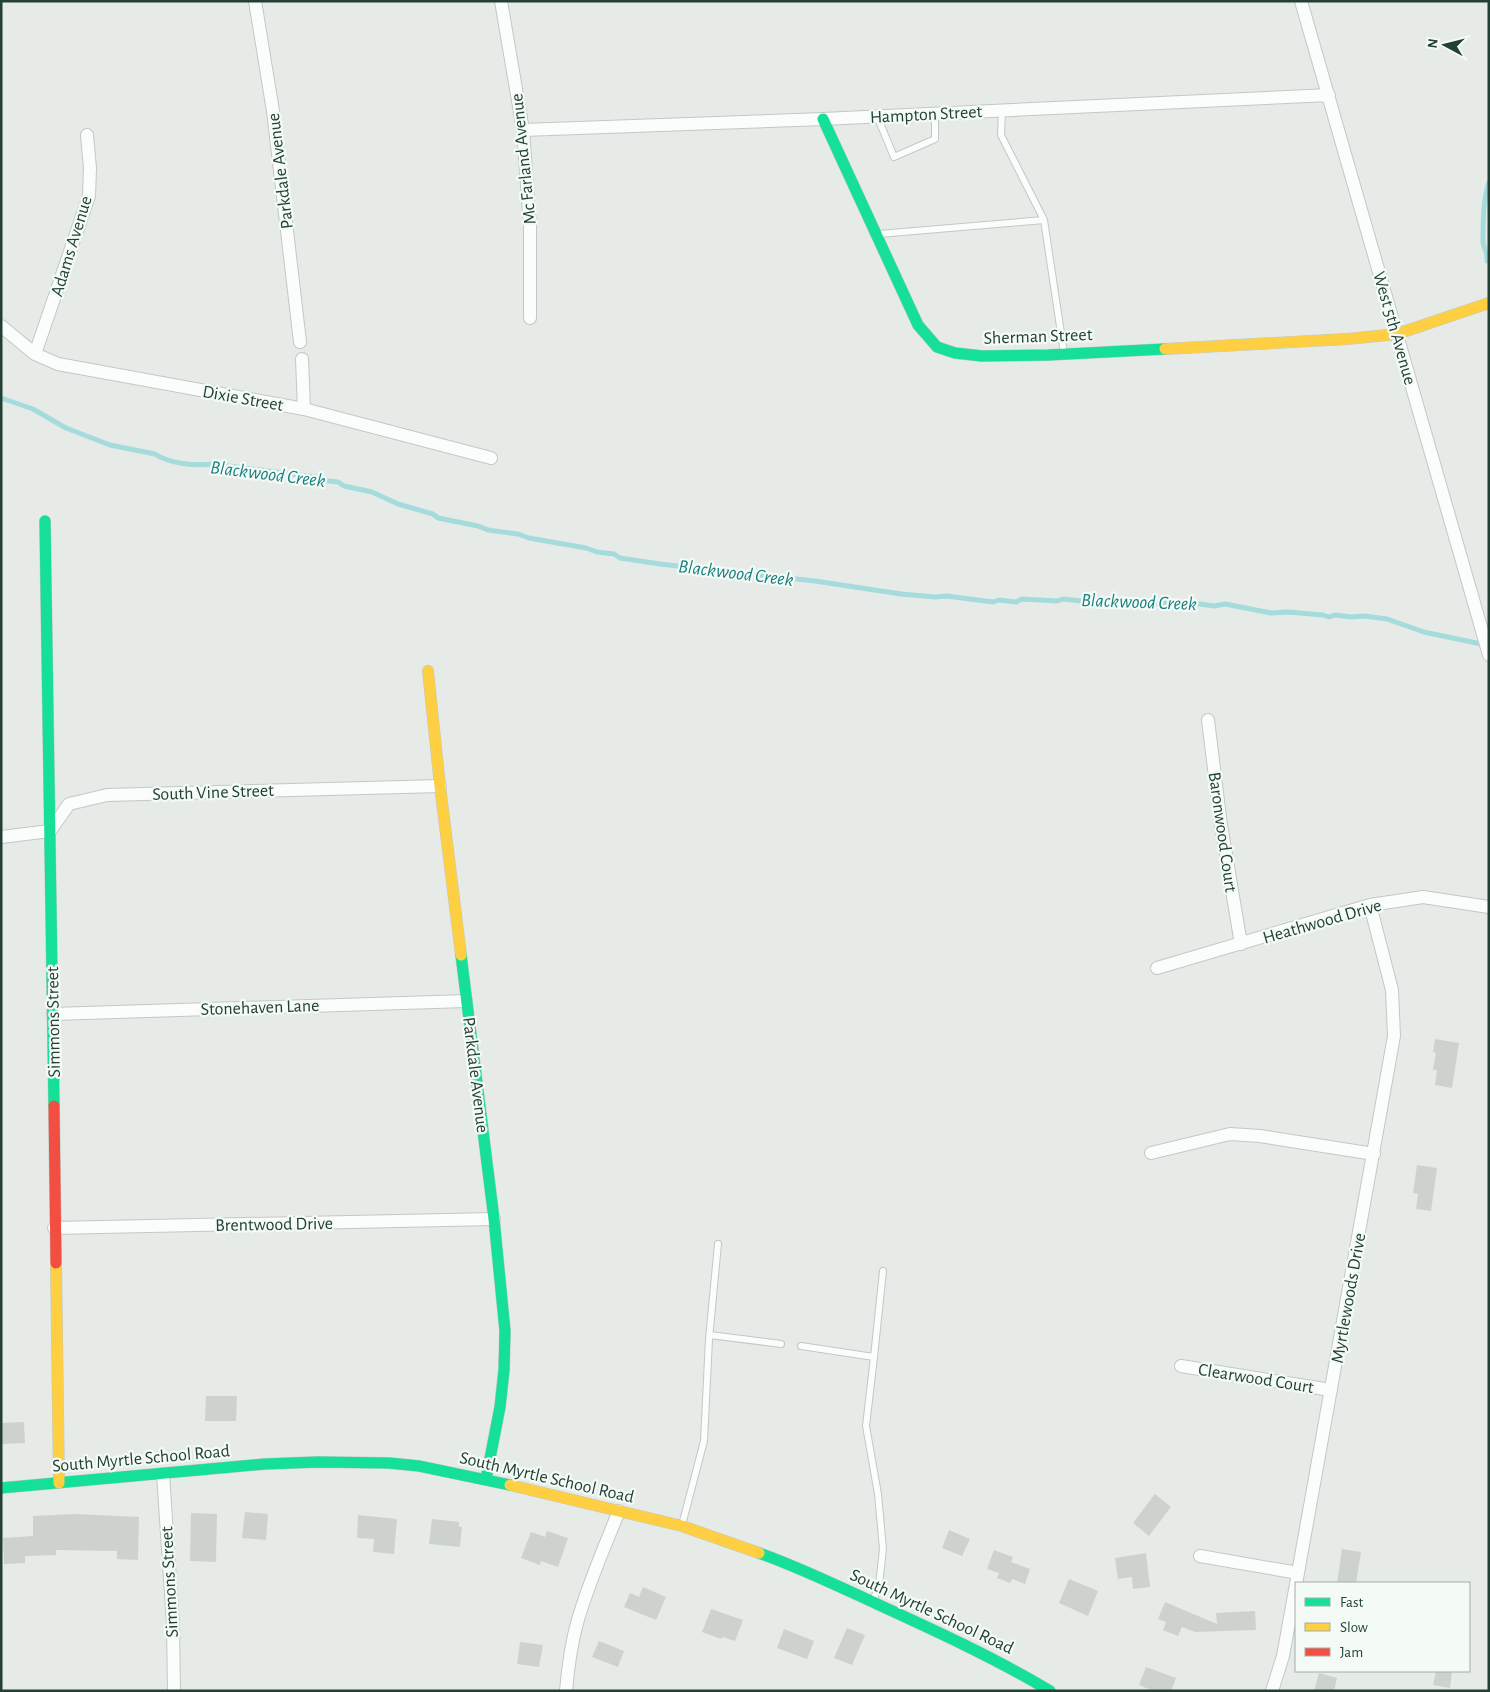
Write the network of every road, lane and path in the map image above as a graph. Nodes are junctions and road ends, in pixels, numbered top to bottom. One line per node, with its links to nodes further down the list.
1 (255, 1): 17 (street, Parkdale Avenue)
2 (501, 1): 9 (street, Mc Farland Avenue)
3 (1301, 1): 4 (street, West 5th Avenue)
4 (1329, 95): 5 (street, Hampton Street); 16 (street, West 5th Avenue)
5 (1002, 110): 6 (street, Hampton Street); 11 (lane)
6 (935, 113): 7 (street, Hampton Street); 7 (lane)
7 (877, 116): 8 (street, Hampton Street)
8 (823, 118): 9 (street, Hampton Street); 12 (street, Sherman Street)
9 (523, 130): 14 (street, Mc Farland Avenue)
10 (87, 135): 18 (street, Adams Avenue)
11 (1044, 220): 12 (lane); 19 (lane)
12 (875, 234): 19 (street, Sherman Street)
13 (1489, 303): 16 (street)
14 (530, 318)
15 (1, 326): 18 (street, Dixie Street)
16 (1397, 334): 19 (street, Sherman Street); 24 (street, West 5th Avenue)
17 (300, 342)
18 (35, 354): 21 (street, Dixie Street)
19 (1064, 354)
20 (302, 359): 21 (street)
21 (304, 409): 22 (street, Dixie Street)
22 (491, 458)
23 (45, 521): 28 (street, Simmons Street)
24 (1489, 655)
25 (428, 671): 27 (street, Parkdale Avenue)
26 (1208, 720): 32 (street, Baronwood Court)
27 (440, 786): 28 (street, South Vine Street); 34 (street, Parkdale Avenue)
28 (50, 831): 29 (street); 35 (street, Simmons Street)
29 (1, 836)
30 (1370, 904): 31 (street, Heathwood Drive); 32 (street, Heathwood Drive); 37 (street, Myrtlewoods Drive)
31 (1489, 907)
32 (1241, 944): 33 (street, Heathwood Drive)
33 (1157, 968)
34 (466, 1001): 35 (street, Stonehaven Lane); 38 (street, Parkdale Avenue)
35 (53, 1014): 39 (street, Simmons Street)
36 (1151, 1153): 37 (street)
37 (1374, 1154): 47 (street, Myrtlewoods Drive)
38 (494, 1219): 39 (street, Brentwood Drive); 49 (street, Parkdale Avenue)
39 (54, 1228): 50 (street, Simmons Street)
40 (718, 1244): 42 (lane)
41 (883, 1272): 45 (lane)
42 (710, 1335): 43 (lane); 53 (lane)
43 (781, 1344)
44 (801, 1346): 45 (lane)
45 (874, 1357): 58 (lane)
46 (1181, 1366): 47 (street, Clearwood Court)
47 (1332, 1390): 55 (street, Myrtlewoods Drive)
48 (163, 1474): 49 (street, South Myrtle School Road); 50 (street, South Myrtle School Road); 59 (street, Simmons Street)
49 (486, 1479): 52 (street, South Myrtle School Road)
50 (59, 1483): 51 (street, South Myrtle School Road)
51 (1, 1488)
52 (619, 1511): 53 (street, South Myrtle School Road); 60 (street)
53 (682, 1526): 58 (street, South Myrtle School Road)
54 (1200, 1556): 55 (street)
55 (1298, 1573): 56 (street, Myrtlewoods Drive)
56 (1296, 1582)
57 (1295, 1590): 62 (street, Myrtlewoods Drive)
58 (873, 1602): 61 (street, South Myrtle School Road)
59 (174, 1691)
60 (566, 1691)
61 (1050, 1691)
62 (1272, 1691)

